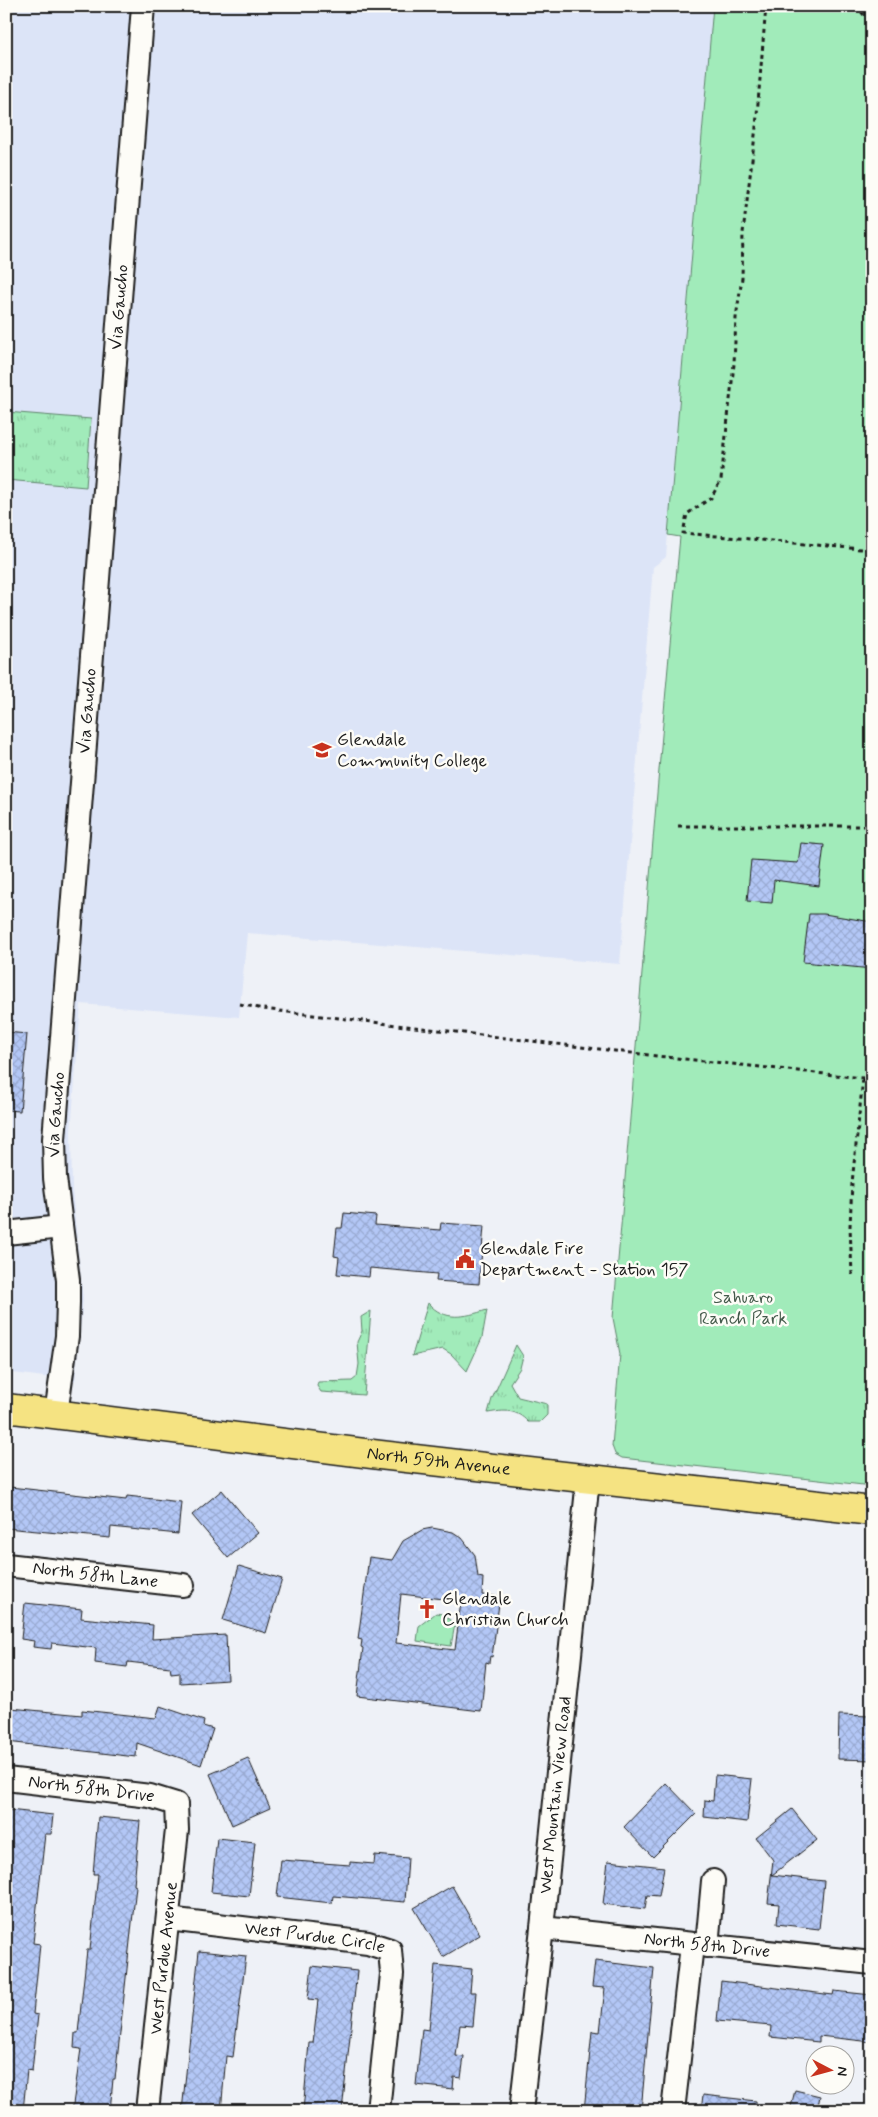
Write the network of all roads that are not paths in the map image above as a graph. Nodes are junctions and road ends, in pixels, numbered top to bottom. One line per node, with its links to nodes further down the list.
1 (143, 6): 2 (street, Via Gaucho)
2 (60, 1227): 3 (street); 5 (street, Via Gaucho)
3 (6, 1233)
4 (6, 1408): 5 (main road, North 59th Avenue)
5 (56, 1414): 6 (main road, North 59th Avenue)
6 (588, 1479): 7 (main road, North 59th Avenue); 14 (street, West Mountain View Road)
7 (872, 1511)
8 (6, 1566): 9 (street, North 58th Lane)
9 (183, 1585)
10 (6, 1779): 11 (street, North 58th Drive)
11 (176, 1804): 13 (street, West Purdue Avenue)
12 (713, 1881): 15 (street)
13 (168, 1919): 17 (street, West Purdue Circle); 18 (street, West Purdue Avenue)
14 (542, 1928): 15 (street, North 58th Drive); 19 (street, West Mountain View Road)
15 (699, 1945): 16 (street, North 58th Drive); 20 (street)
16 (872, 1963)
17 (384, 2110)
18 (147, 2111)
19 (521, 2111)
20 (673, 2111)

